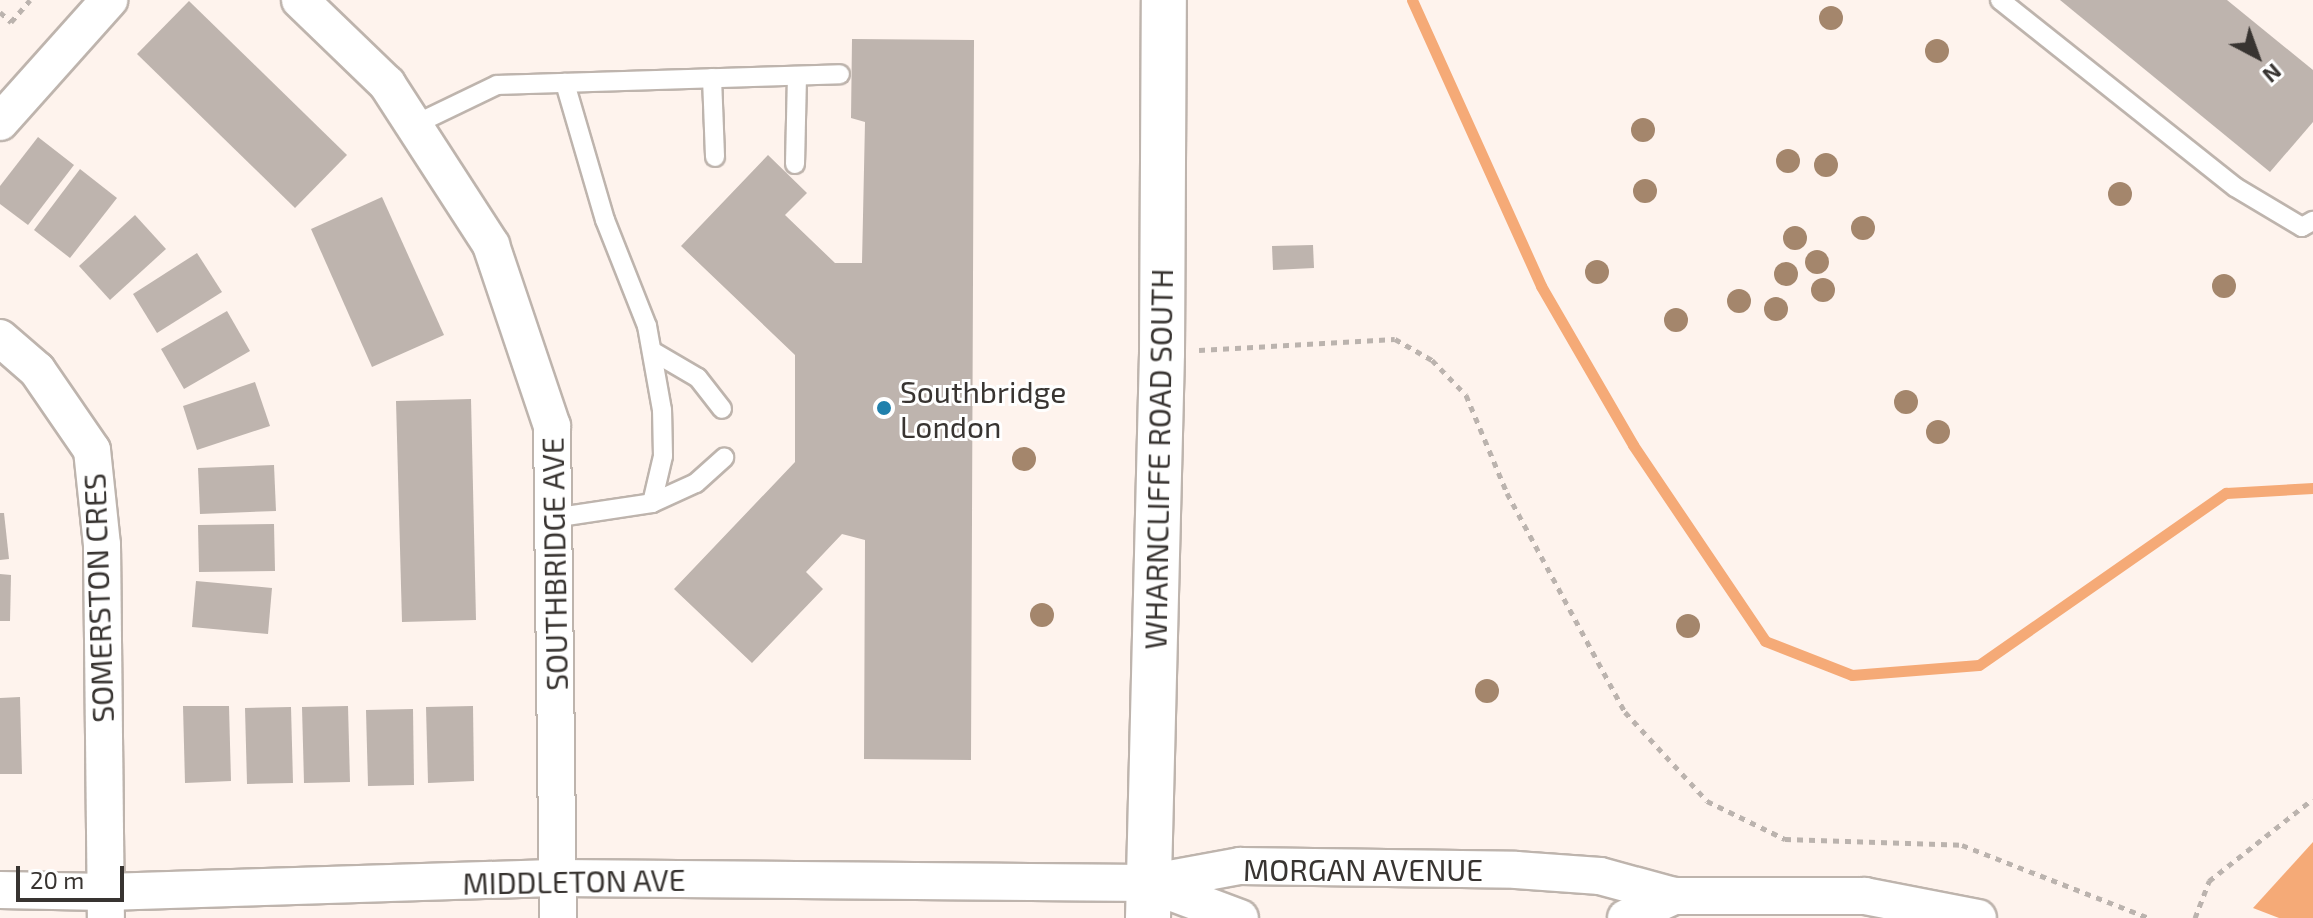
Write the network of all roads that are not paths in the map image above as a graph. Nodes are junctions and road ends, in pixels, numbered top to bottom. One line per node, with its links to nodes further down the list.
1 (109, 0): 9 (street)
2 (300, 0): 10 (street, SOUTHBRIDGE AVE)
3 (1164, 0): 23 (main road, WHARNCLIFFE ROAD SOUTH)
4 (2000, 0): 13 (lane)
5 (840, 74): 6 (lane)
6 (797, 76): 7 (lane); 12 (lane)
7 (712, 78): 8 (lane); 11 (lane)
8 (565, 83): 10 (lane); 15 (lane)
9 (0, 122)
10 (414, 125): 19 (street, SOUTHBRIDGE AVE)
11 (715, 157)
12 (795, 164)
13 (2313, 221)
14 (0, 338): 24 (street, SOMERSTON CRES)
15 (652, 351): 16 (lane); 18 (lane)
16 (722, 409)
17 (724, 458): 18 (lane)
18 (652, 503): 19 (lane)
19 (553, 518): 20 (street, SOUTHBRIDGE AVE)
20 (560, 878): 23 (street, MIDDLETON AVE); 24 (street, MIDDLETON AVE); 26 (street, SOUTHBRIDGE AVE)
21 (0, 890): 24 (street, MIDDLETON AVE)
22 (1674, 896): 23 (street, MORGAN AVENUE); 25 (street, MORGAN AVENUE); 28 (street, MORGAN AVENUE)
23 (1148, 901): 27 (street, MORGAN AVENUE)
24 (106, 905)
25 (1931, 912): 29 (street, MORGAN AVENUE)
26 (558, 918)
27 (1240, 918)
28 (1626, 918)
29 (1978, 918)

